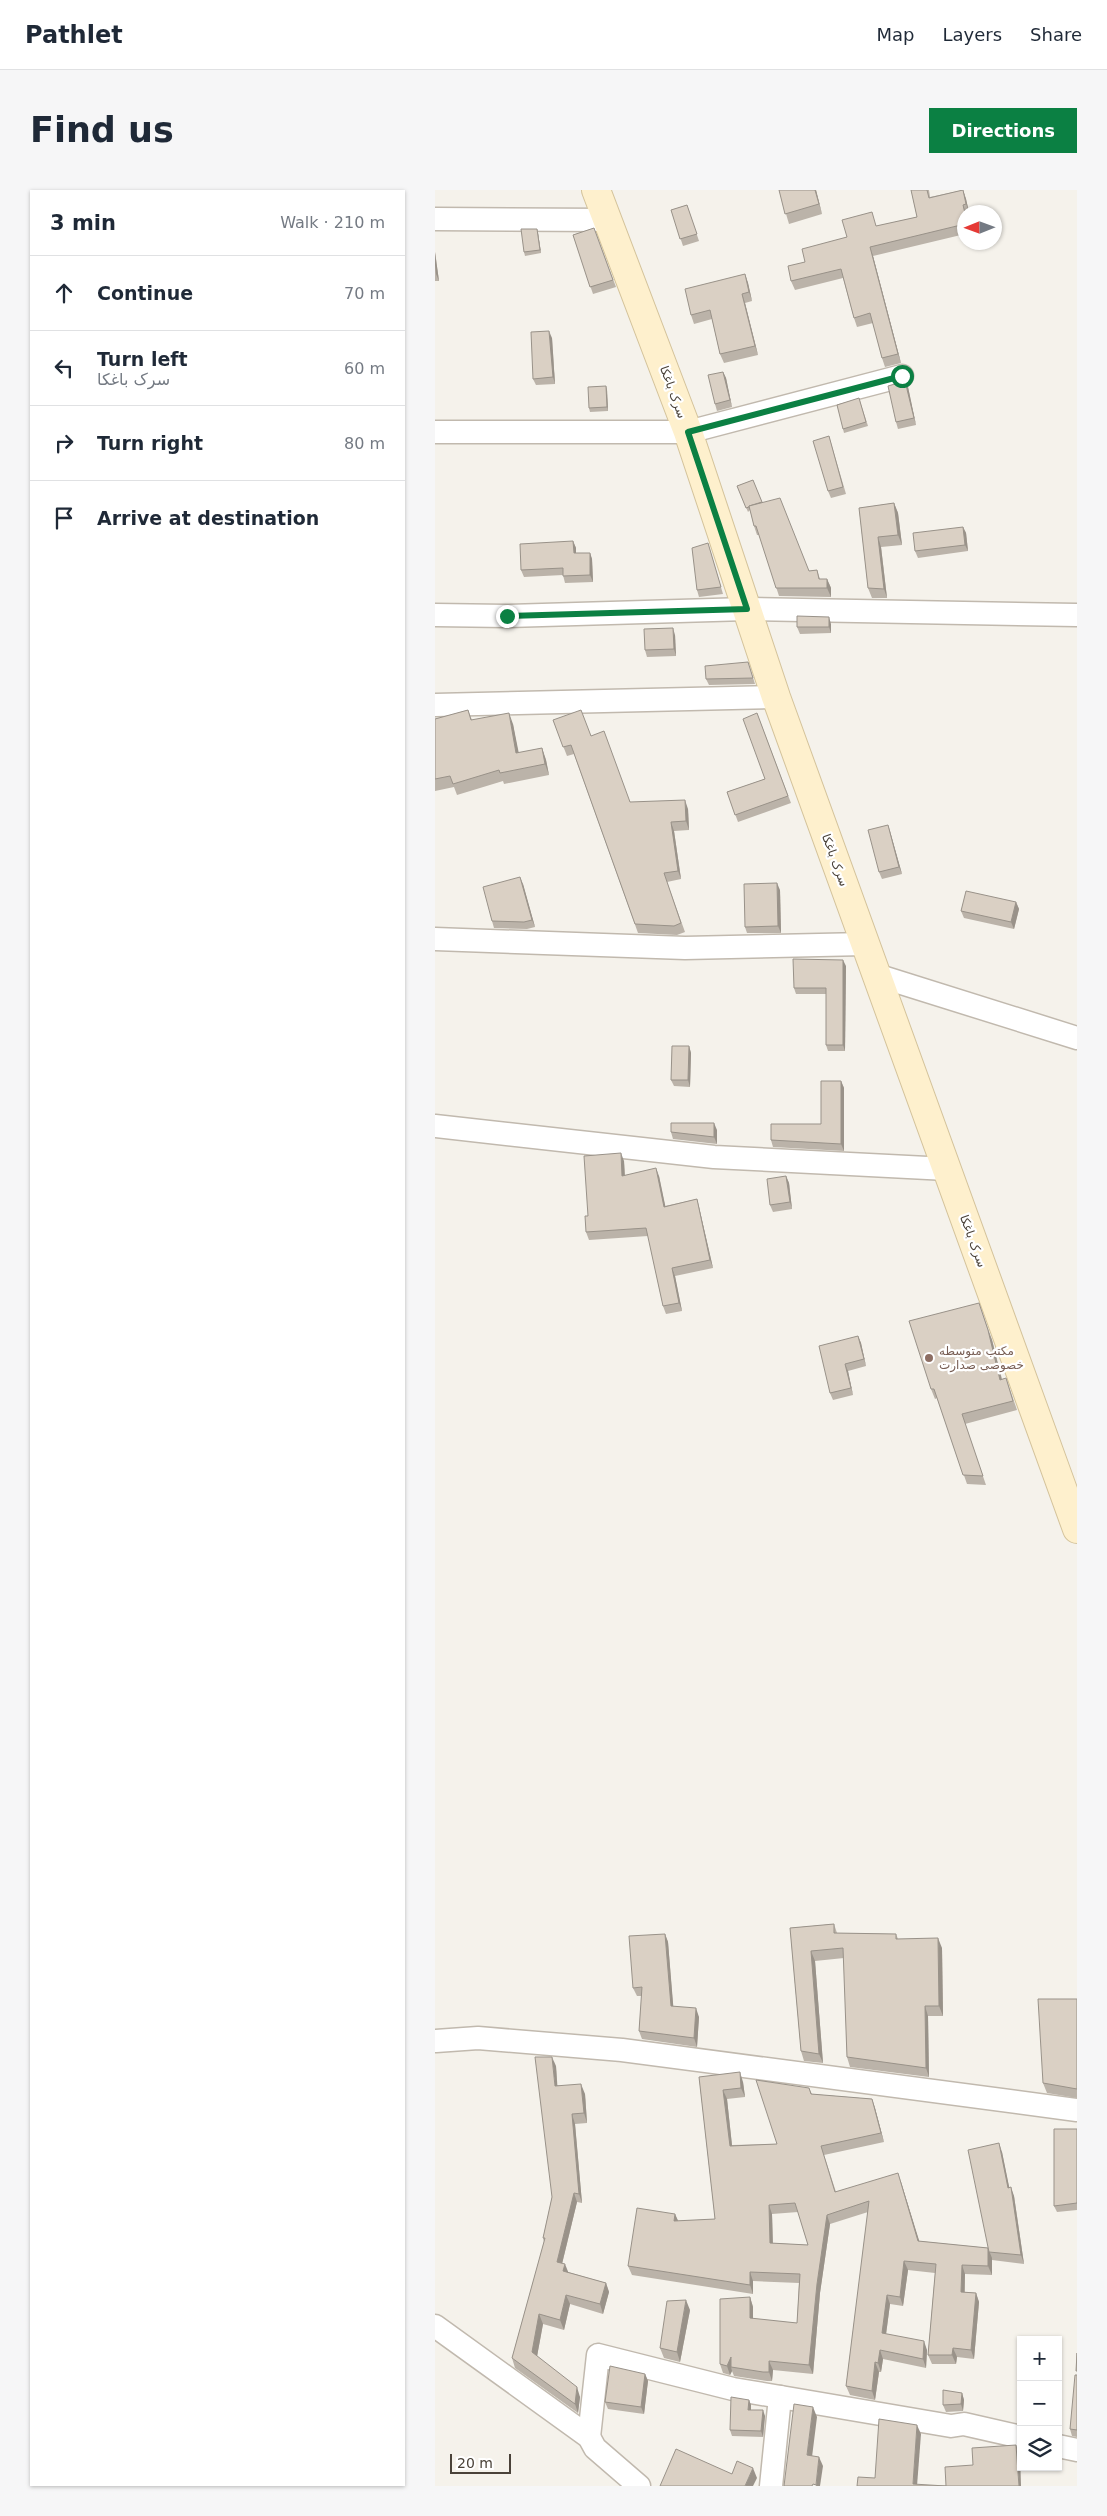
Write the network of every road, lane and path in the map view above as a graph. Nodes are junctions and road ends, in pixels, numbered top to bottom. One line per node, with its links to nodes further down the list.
1 (596, 190): 3 (street, سرک باغکا)
2 (435, 219): 3 (street)
3 (609, 220): 6 (street, سرک باغکا)
4 (902, 376): 6 (street)
5 (435, 432): 6 (street)
6 (688, 432): 7 (street, سرک باغکا)
7 (747, 609): 8 (street); 9 (street); 10 (street, سرک باغکا)
8 (435, 614)
9 (1077, 615)
10 (776, 697): 11 (street); 13 (street, سرک باغکا)
11 (435, 705)
12 (435, 939): 13 (street)
13 (865, 944): 14 (street, سرک باغکا)
14 (876, 975): 15 (street); 17 (street, سرک باغکا)
15 (1077, 1038)
16 (435, 1126): 17 (street)
17 (947, 1170): 18 (street, سرک باغکا)
18 (1074, 1515)
19 (436, 2041): 20 (street)
20 (1077, 2110)
21 (435, 2326): 24 (street)
22 (780, 2397): 23 (street); 24 (street); 28 (street)
23 (1017, 2436)
24 (589, 2437): 27 (street)
25 (1062, 2447): 26 (street)
26 (1077, 2450)
27 (639, 2486)
28 (771, 2486)

